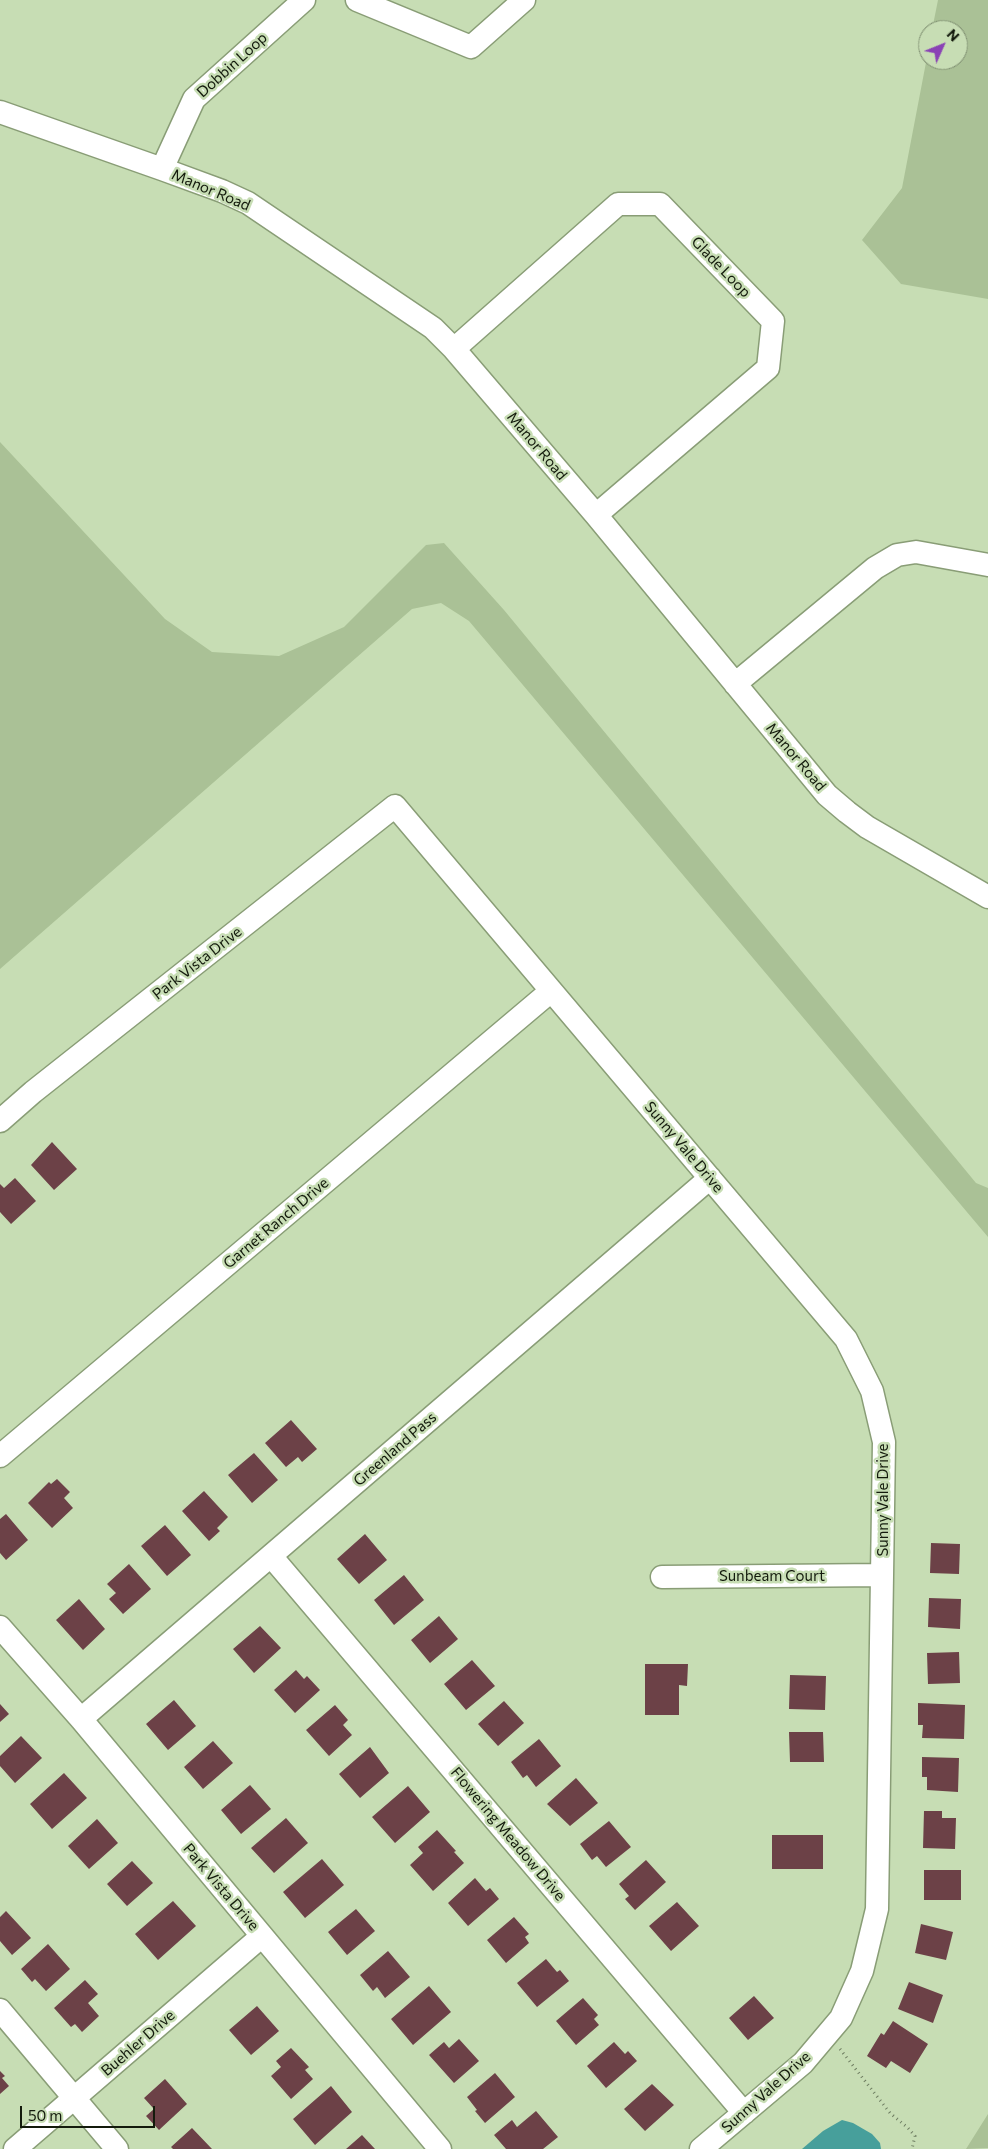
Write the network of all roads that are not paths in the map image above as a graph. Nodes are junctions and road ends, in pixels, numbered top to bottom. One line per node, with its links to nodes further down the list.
1 (304, 0): 5 (street, Dobbin Loop)
2 (358, 0): 3 (street)
3 (524, 0)
4 (0, 112): 5 (street, Manor Road)
5 (162, 169): 6 (street, Manor Road)
6 (454, 349): 7 (street, Manor Road); 7 (street, Glade Loop)
7 (596, 516): 9 (street, Manor Road)
8 (988, 566): 9 (street)
9 (735, 684): 11 (street, Manor Road)
10 (395, 806): 12 (street, Sunny Vale Drive); 13 (street, Park Vista Drive)
11 (988, 898)
12 (552, 991): 14 (street, Sunny Vale Drive); 15 (street, Garnet Ranch Drive)
13 (0, 1121)
14 (710, 1178): 16 (street, Greenland Pass); 17 (street, Sunny Vale Drive)
15 (0, 1456)
16 (271, 1556): 20 (street, Greenland Pass); 24 (street, Flowering Meadow Drive)
17 (882, 1576): 18 (street, Sunbeam Court); 24 (street, Sunny Vale Drive)
18 (662, 1577)
19 (0, 1627): 20 (street, Park Vista Drive)
20 (81, 1719): 21 (street, Park Vista Drive)
21 (262, 1936): 23 (street, Buehler Drive); 27 (street, Park Vista Drive)
22 (0, 2010): 23 (street)
23 (74, 2098): 25 (street, Buehler Drive); 26 (street)
24 (744, 2113): 28 (street, Sunny Vale Drive)
25 (14, 2149)
26 (117, 2149)
27 (440, 2149)
28 (702, 2149)

